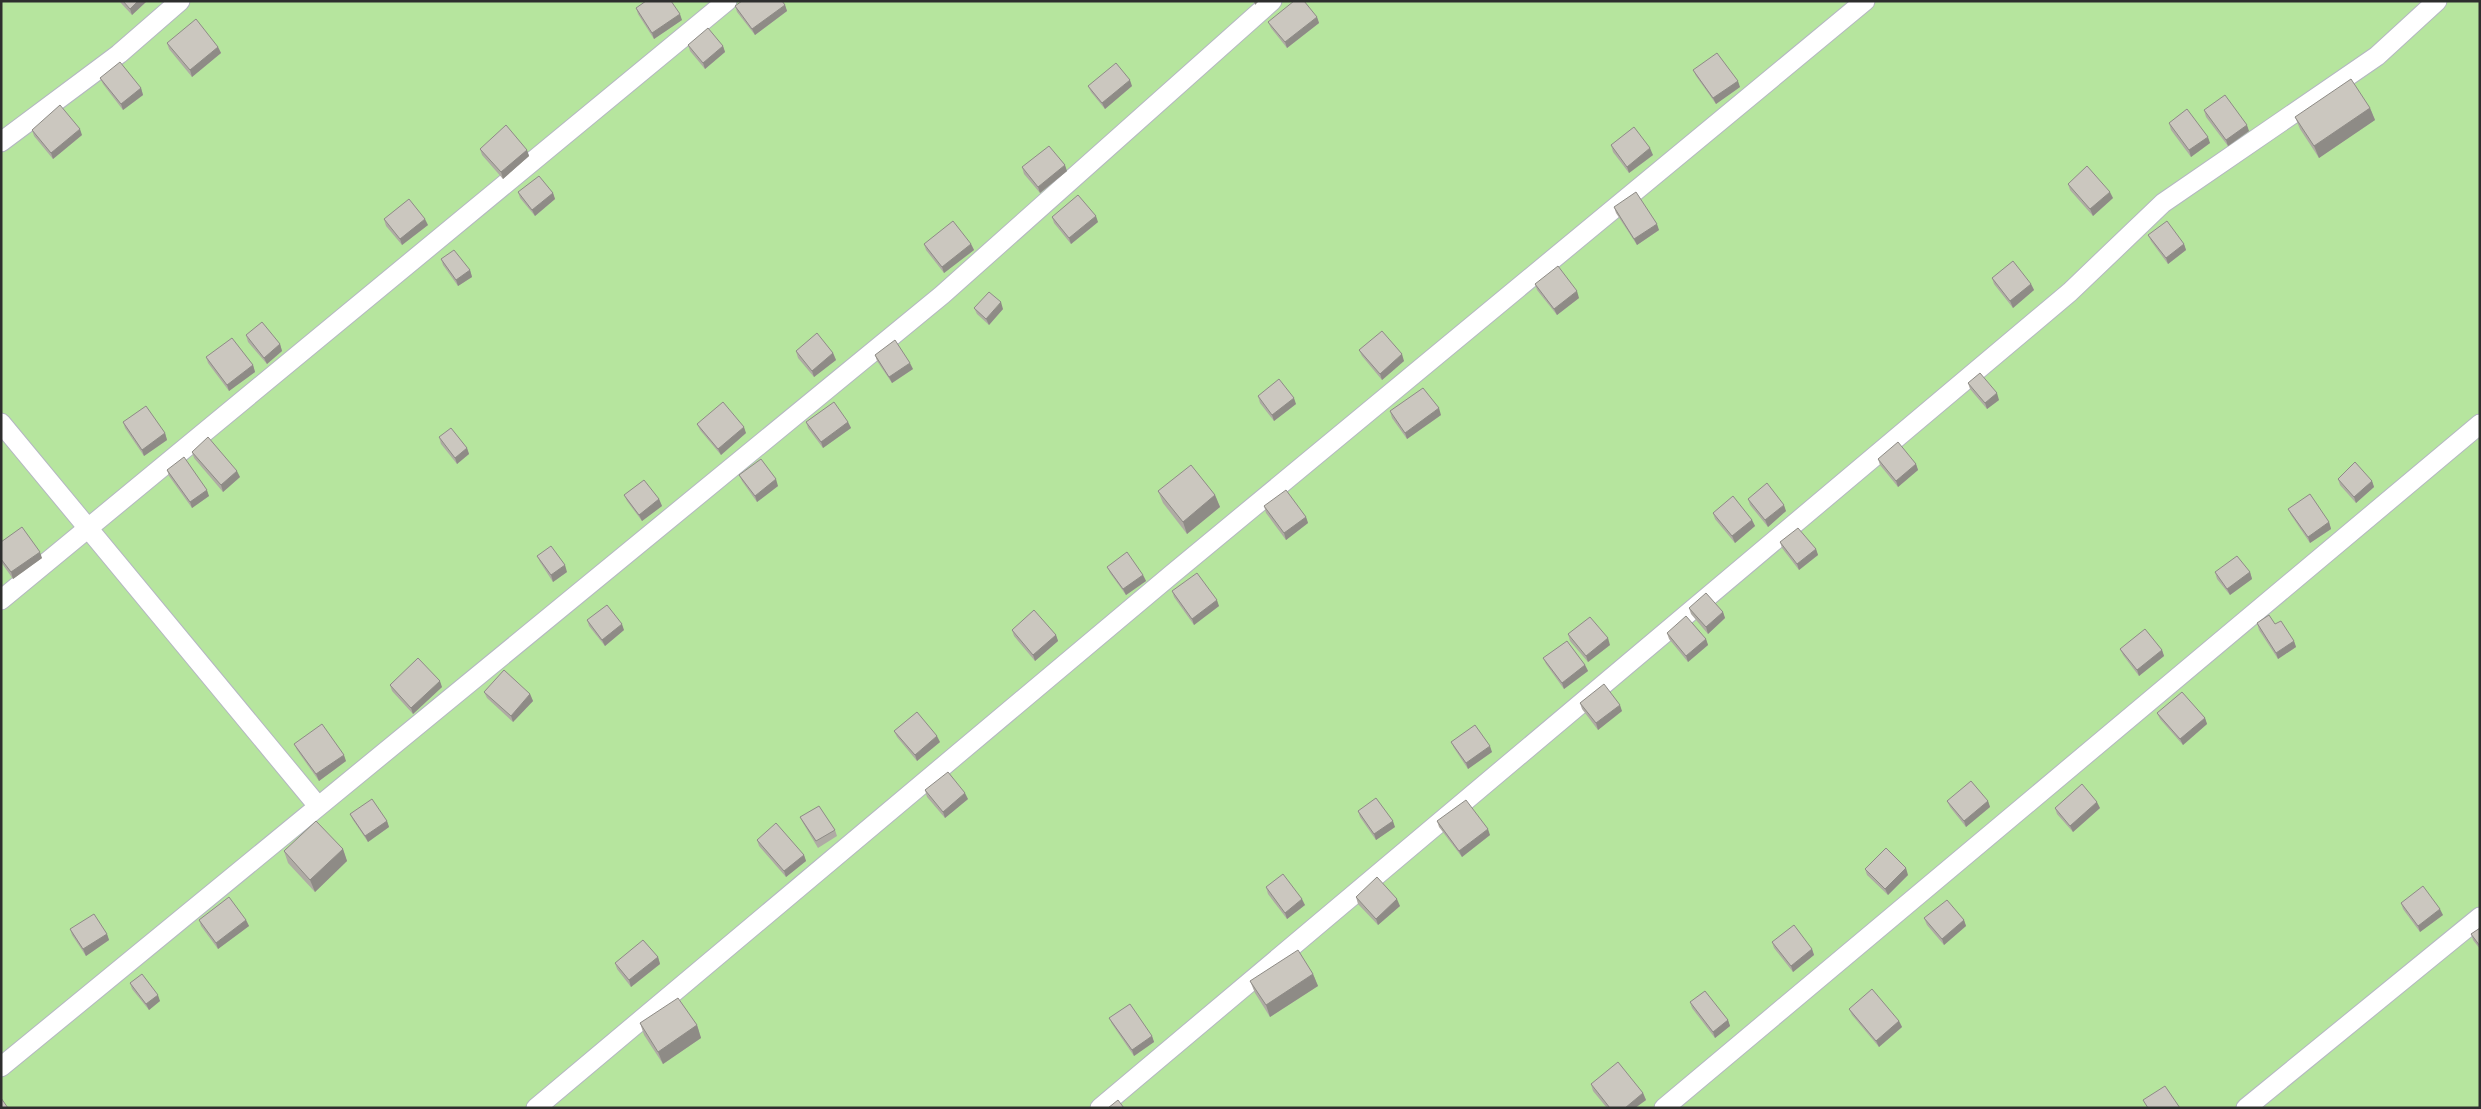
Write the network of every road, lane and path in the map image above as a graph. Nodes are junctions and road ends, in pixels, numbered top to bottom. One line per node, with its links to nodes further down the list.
1 (180, 1): 6 (lane)
2 (727, 1): 9 (lane)
3 (1272, 1): 11 (lane)
4 (1865, 1): 14 (lane)
5 (2437, 1): 15 (lane)
6 (1, 142)
7 (1, 423): 9 (lane)
8 (2480, 424): 16 (lane)
9 (87, 527): 10 (lane); 11 (lane)
10 (1, 600)
11 (318, 806): 13 (lane)
12 (2480, 917): 17 (lane)
13 (1, 1066)
14 (536, 1108)
15 (1100, 1108)
16 (1664, 1108)
17 (2246, 1108)

